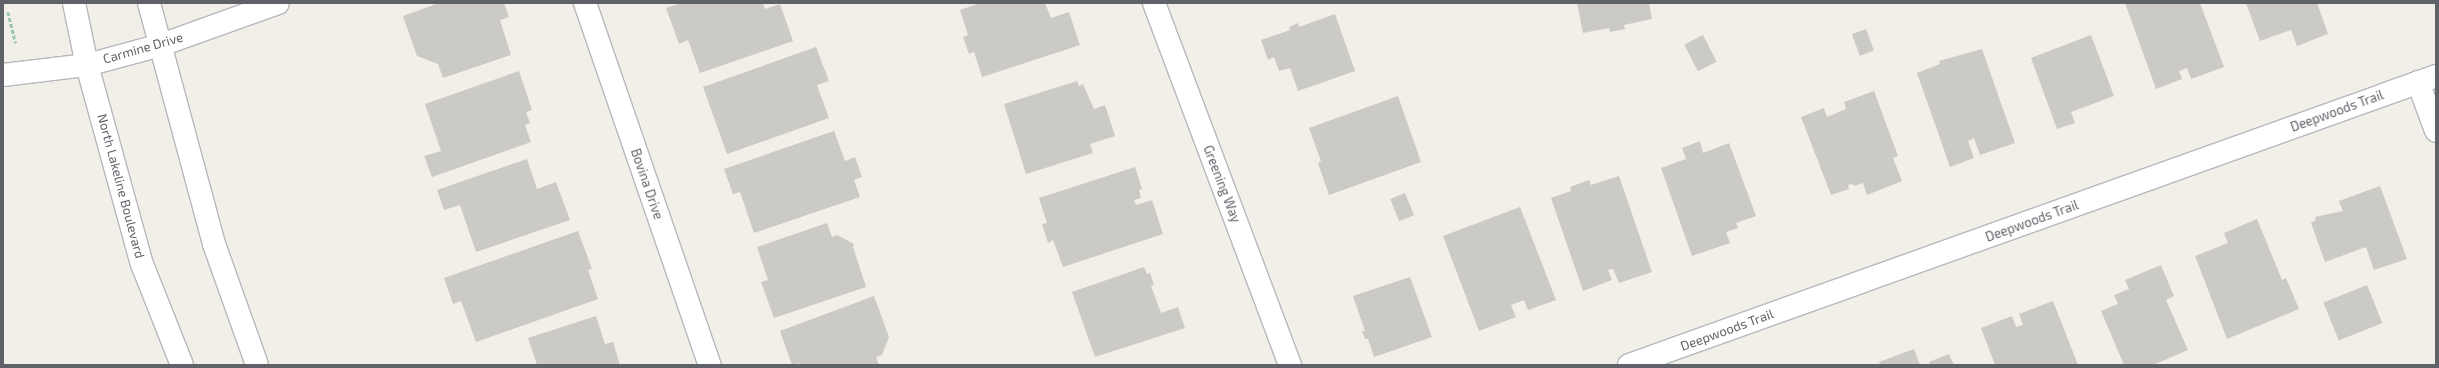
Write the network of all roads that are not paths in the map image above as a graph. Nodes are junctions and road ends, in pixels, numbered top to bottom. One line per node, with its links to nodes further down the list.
1 (74, 3): 7 (street, North Lakeline Boulevard)
2 (149, 3): 6 (street)
3 (278, 3): 6 (street, Carmine Drive)
4 (585, 3): 13 (street, Bovina Drive)
5 (1154, 3): 14 (street, Greening Way)
6 (161, 45): 7 (street, Carmine Drive); 12 (street)
7 (87, 64): 8 (street, Carmine Drive); 11 (street, North Lakeline Boulevard)
8 (3, 75)
9 (2427, 79): 10 (street); 15 (street, Deepwoods Trail)
10 (2436, 131)
11 (182, 365)
12 (257, 365)
13 (710, 365)
14 (1290, 365)
15 (1629, 365)

